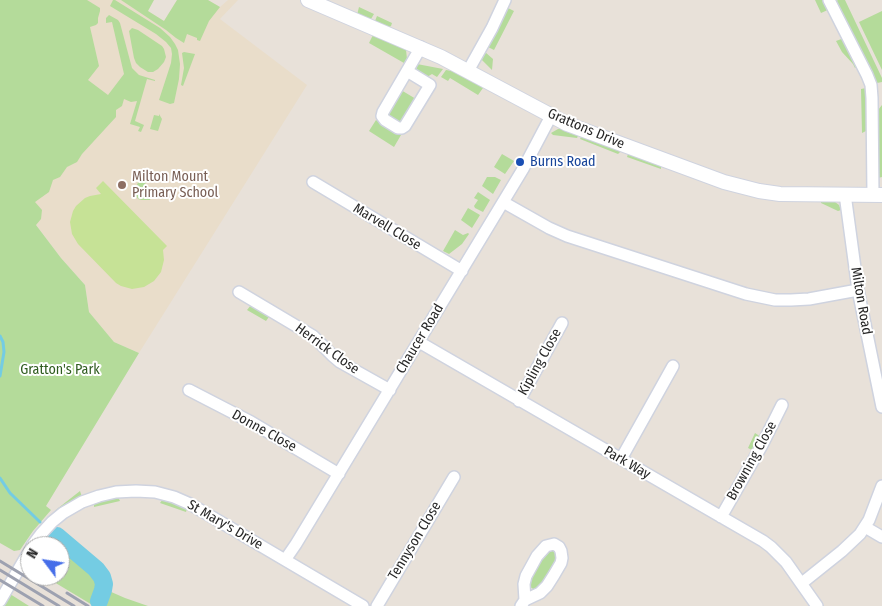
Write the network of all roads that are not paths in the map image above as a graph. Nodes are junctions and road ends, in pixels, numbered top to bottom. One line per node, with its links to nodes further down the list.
1 (311, 0): 4 (street, Grattons Drive)
2 (505, 0): 5 (street)
3 (829, 0): 7 (street)
4 (421, 48): 5 (street, Grattons Drive); 6 (street)
5 (468, 70): 8 (street, Grattons Drive)
6 (407, 71): 6 (street)
7 (877, 97): 11 (street)
8 (551, 116): 10 (street, Grattons Drive); 12 (street, Chaucer Road)
9 (313, 182): 13 (street, Marvell Close)
10 (844, 194): 11 (street, Grattons Drive); 14 (street, Milton Road)
11 (878, 195)
12 (503, 202): 13 (street, Chaucer Road); 14 (street)
13 (462, 271): 17 (street, Chaucer Road)
14 (858, 290): 23 (street, Milton Road)
15 (240, 292): 20 (street, Herrick Close)
16 (562, 323): 21 (street, Kipling Close)
17 (418, 342): 20 (street, Chaucer Road); 21 (street, Park Way)
18 (673, 366): 24 (street)
19 (189, 390): 25 (street, Donne Close)
20 (390, 390): 25 (street, Chaucer Road)
21 (519, 401): 24 (street, Park Way)
22 (782, 405): 28 (street, Browning Close)
23 (882, 407)
24 (621, 459): 28 (street, Park Way)
25 (339, 474): 32 (street, Chaucer Road)
26 (454, 477): 38 (street, Tennyson Close)
27 (882, 486): 29 (street)
28 (721, 517): 34 (street, Park Way)
29 (865, 527): 31 (street); 34 (street)
30 (40, 536): 32 (street, St Mary's Drive)
31 (882, 537)
32 (285, 560): 37 (street, St Mary's Drive)
33 (20, 567): 35 (street)
34 (802, 583): 39 (street, Park Way)
35 (0, 601)
36 (523, 603): 36 (street)
37 (364, 606)
38 (377, 606)
39 (817, 606)

